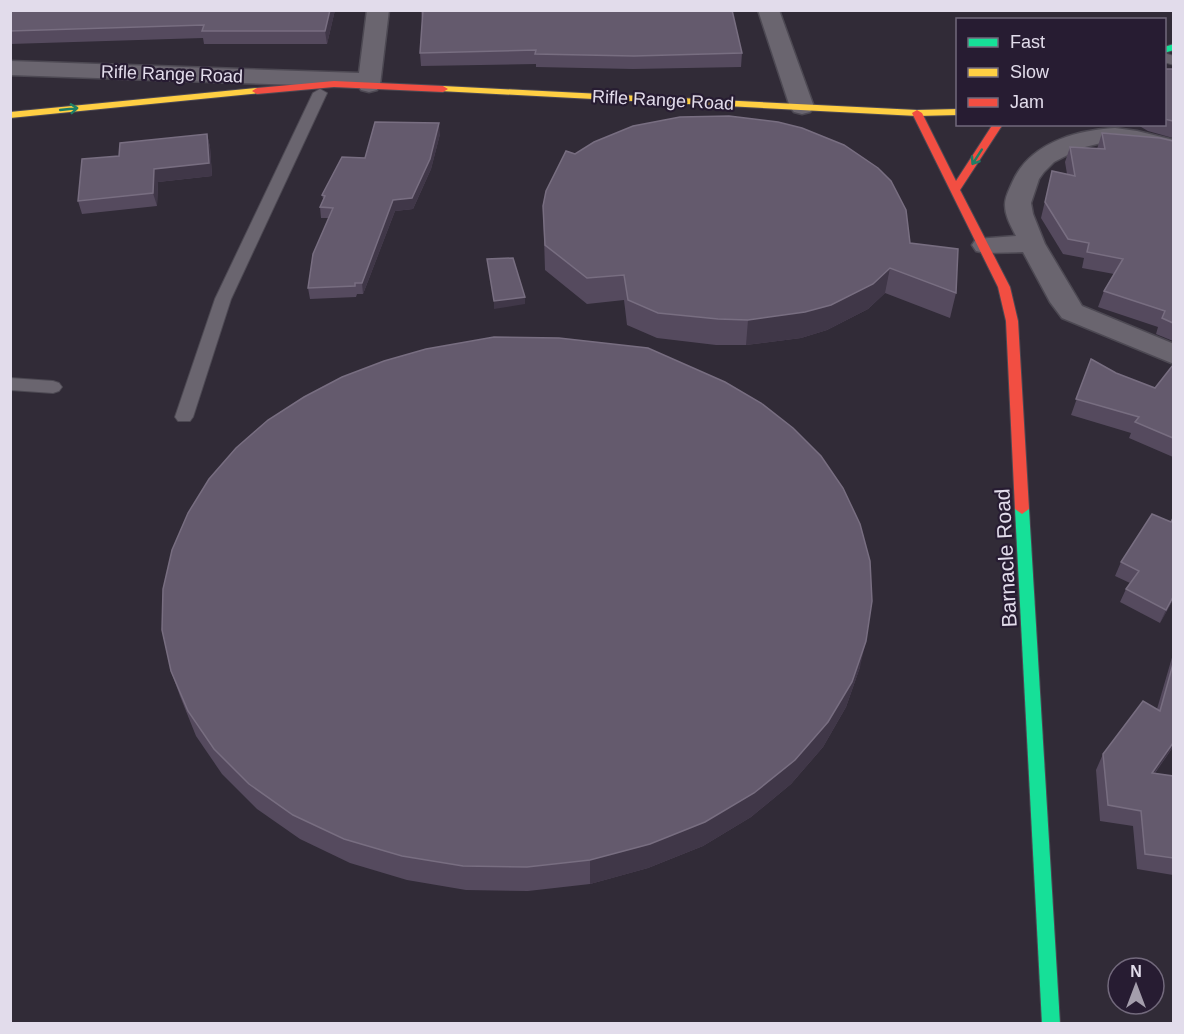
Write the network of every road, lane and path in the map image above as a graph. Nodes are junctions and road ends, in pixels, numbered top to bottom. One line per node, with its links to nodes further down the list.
1 (378, 10): 4 (street)
2 (768, 10): 6 (street)
3 (10, 68): 4 (street, Rifle Range Road)
4 (369, 82): 5 (main road); 6 (main road, Rifle Range Road)
5 (320, 90): 9 (main road, Rifle Range Road, one-way to 5); 10 (main road, Rifle Range Road); 19 (lane)
6 (802, 107): 7 (main road, Rifle Range Road)
7 (917, 112): 8 (main road, Rifle Range Road); 13 (main road, Barnacle Road)
8 (956, 112)
9 (10, 115)
10 (137, 117)
11 (997, 126): 13 (main road, one-way to 13)
12 (1173, 148): 14 (street)
13 (955, 190): 15 (main road, Barnacle Road)
14 (1032, 244): 15 (street); 16 (street)
15 (985, 245): 20 (main road, Barnacle Road)
16 (1173, 355)
17 (10, 384): 18 (lane)
18 (53, 387)
19 (184, 417)
20 (1051, 1023)

